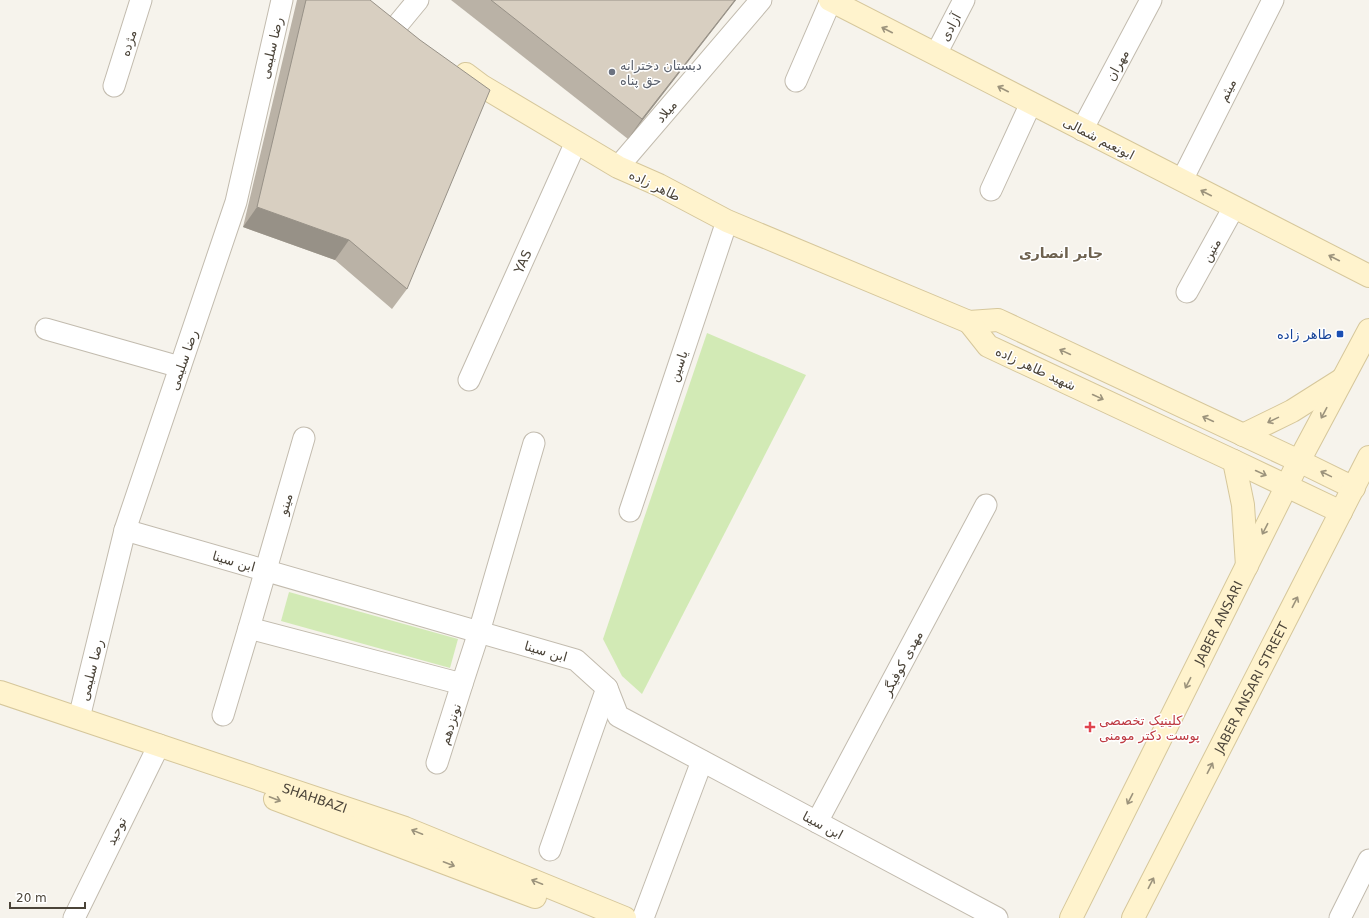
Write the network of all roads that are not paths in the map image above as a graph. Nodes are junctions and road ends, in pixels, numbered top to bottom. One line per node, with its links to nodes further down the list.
1 (141, 0): 14 (street, مژده)
2 (282, 0): 28 (street, رضا سلیمی)
3 (418, 0): 9 (street)
4 (761, 0): 18 (street, میلاد)
5 (830, 0): 11 (street, ابونعیم شمالی, one-way to 5); 13 (street)
6 (964, 0): 11 (street, آزادی)
7 (1151, 0): 16 (street, مهران)
8 (1273, 0): 19 (street, میثم)
9 (391, 17): 10 (street)
10 (416, 37)
11 (936, 54): 15 (street, ابونعیم شمالی, one-way to 11)
12 (452, 64): 17 (street, طاهر زاده)
13 (796, 81)
14 (114, 86)
15 (1031, 103): 16 (street, ابونعیم شمالی); 20 (street)
16 (1082, 130): 19 (street, ابونعیم شمالی)
17 (576, 142): 18 (street, طاهر زاده); 30 (street, YAS)
18 (618, 167): 22 (street, طاهر زاده)
19 (1182, 180): 21 (street, ابونعیم شمالی, one-way to 19)
20 (991, 190)
21 (1234, 207): 23 (street, ابونعیم شمالی, one-way to 21); 24 (street, متین)
22 (727, 222): 25 (street, طاهر زاده); 40 (street, یاسین)
23 (1369, 276)
24 (1188, 292)
25 (969, 322): 31 (street, شهید طاهر زاده, one-way to 25); 35 (street, شهید طاهر زاده, one-way to 35)
26 (46, 329): 28 (street)
27 (1369, 330): 29 (street, JABER ANSARI)
28 (180, 367): 42 (street, رضا سلیمی)
29 (1343, 379): 31 (street, one-way to 31); 36 (street, JABER ANSARI, one-way to 36)
30 (469, 380)
31 (1243, 435): 36 (street, شهید طاهر زاده)
32 (304, 438): 44 (street, مینو)
33 (534, 443): 46 (street, نونزدهم)
34 (1369, 458): 38 (street, JABER ANSARI STREET)
35 (1234, 460): 37 (street, شهید طاهر زاده, one-way to 37); 43 (street)
36 (1299, 460): 37 (street, JABER ANSARI); 38 (street, شهید طاهر زاده, one-way to 36)
37 (1287, 486): 41 (street, شهید طاهر زاده); 43 (street, JABER ANSARI, one-way to 43)
38 (1354, 488): 41 (street, JABER ANSARI STREET)
39 (986, 505): 56 (street, مهدی کوفیگر)
40 (630, 511)
41 (1341, 512): 65 (street, JABER ANSARI STREET, one-way to 41)
42 (125, 530): 44 (street, ابن سینا); 52 (street, رضا سلیمی)
43 (1247, 566): 64 (street, JABER ANSARI, one-way to 64)
44 (265, 570): 45 (street, مینو); 46 (street, ابن سینا)
45 (249, 628): 47 (street); 51 (street, مینو)
46 (479, 632): 47 (street, نونزدهم); 48 (street, ابن سینا)
47 (462, 684): 55 (street, نونزدهم)
48 (607, 688): 54 (street, ابن سینا); 57 (street)
49 (0, 692): 52 (street, SHAHBAZI)
50 (0, 703): 53 (street, SHAHBAZI)
51 (223, 715)
52 (79, 718): 53 (street, SHAHBAZI)
53 (157, 749): 59 (street, توحید); 60 (street, SHAHBAZI, one-way to 60); 61 (street, SHAHBAZI, one-way to 53)
54 (702, 761): 56 (street, ابن سینا); 62 (street)
55 (437, 763)
56 (817, 822): 63 (street, ابن سینا)
57 (550, 850)
58 (1369, 860): 66 (street)
59 (74, 918)
60 (592, 918)
61 (625, 918)
62 (643, 918)
63 (997, 918)
64 (1071, 918)
65 (1133, 918)
66 (1340, 918)

